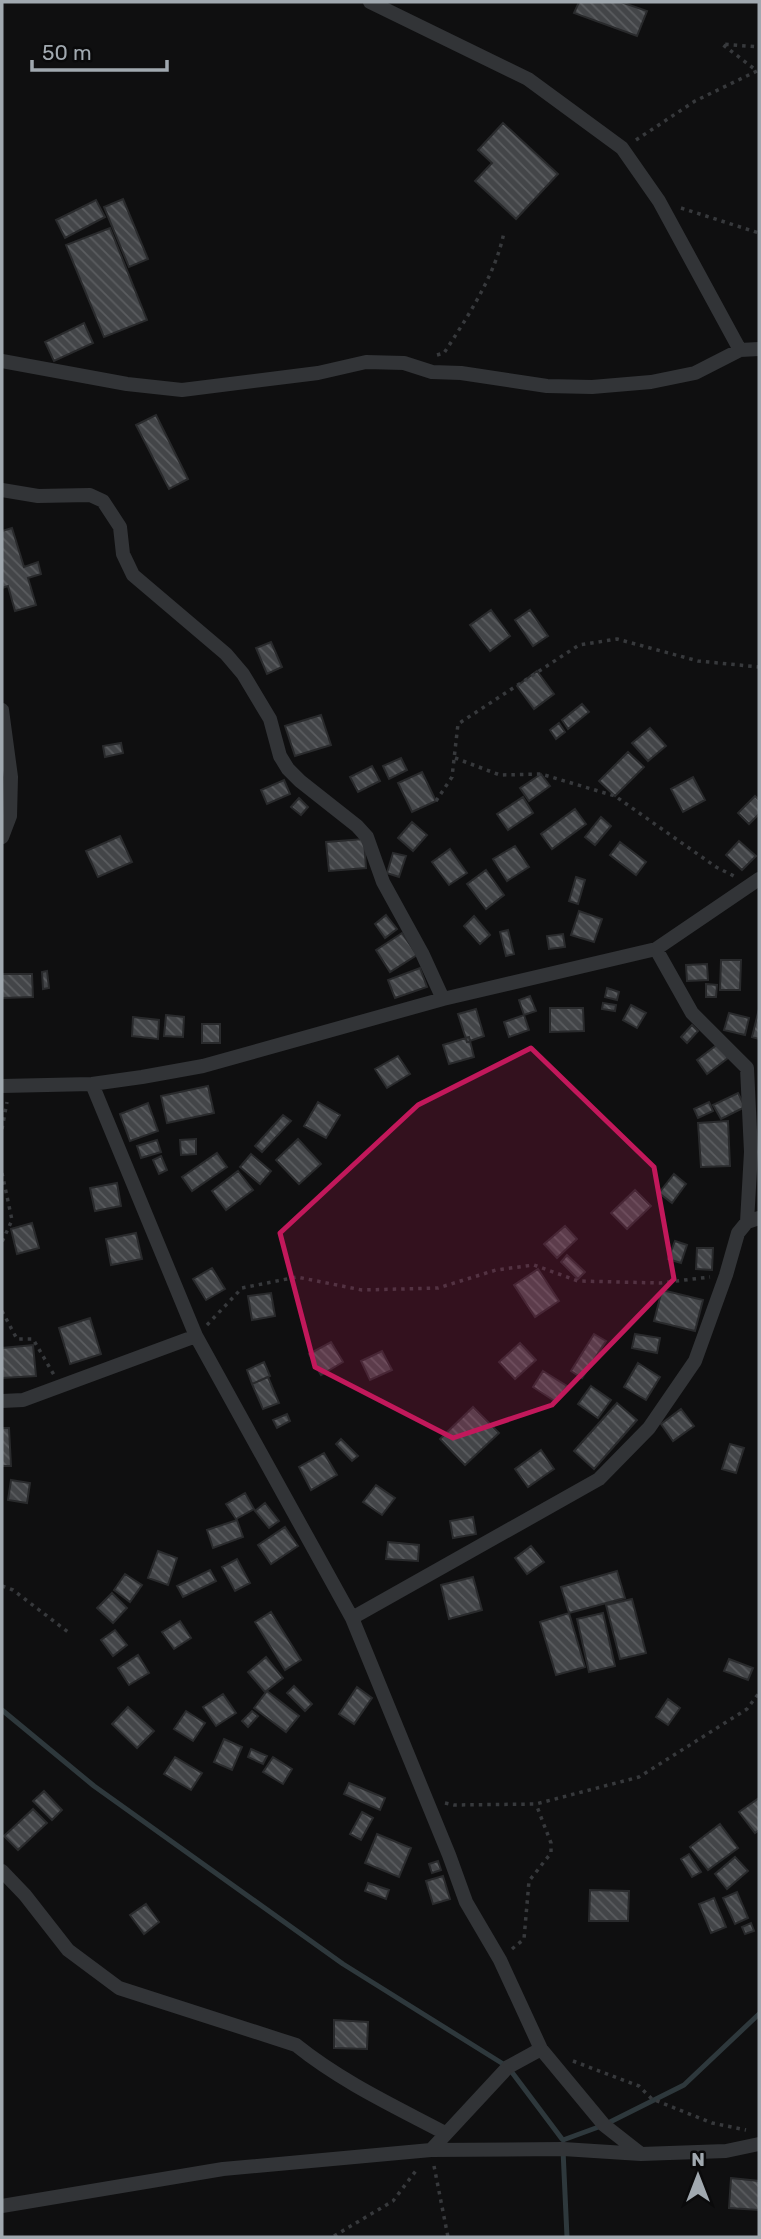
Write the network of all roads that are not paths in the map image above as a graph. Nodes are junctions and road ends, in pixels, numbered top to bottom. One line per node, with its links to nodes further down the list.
1 (370, 2): 3 (street)
2 (759, 349): 3 (street)
3 (740, 350): 4 (street)
4 (2, 361)
5 (2, 490): 10 (street)
6 (2, 710): 7 (street)
7 (2, 837)
8 (756, 882): 9 (street)
9 (656, 949): 10 (street); 13 (street)
10 (443, 999): 11 (street)
11 (92, 1084): 12 (street); 14 (street)
12 (6, 1086)
13 (753, 1220): 16 (street)
14 (195, 1336): 15 (street); 16 (street)
15 (2, 1401)
16 (352, 1618): 18 (street)
17 (2, 1871): 19 (street)
18 (541, 2049): 19 (street); 22 (street)
19 (445, 2133): 21 (street)
20 (759, 2144): 22 (street)
21 (431, 2150): 22 (street); 23 (street)
22 (641, 2154)
23 (2, 2206)

